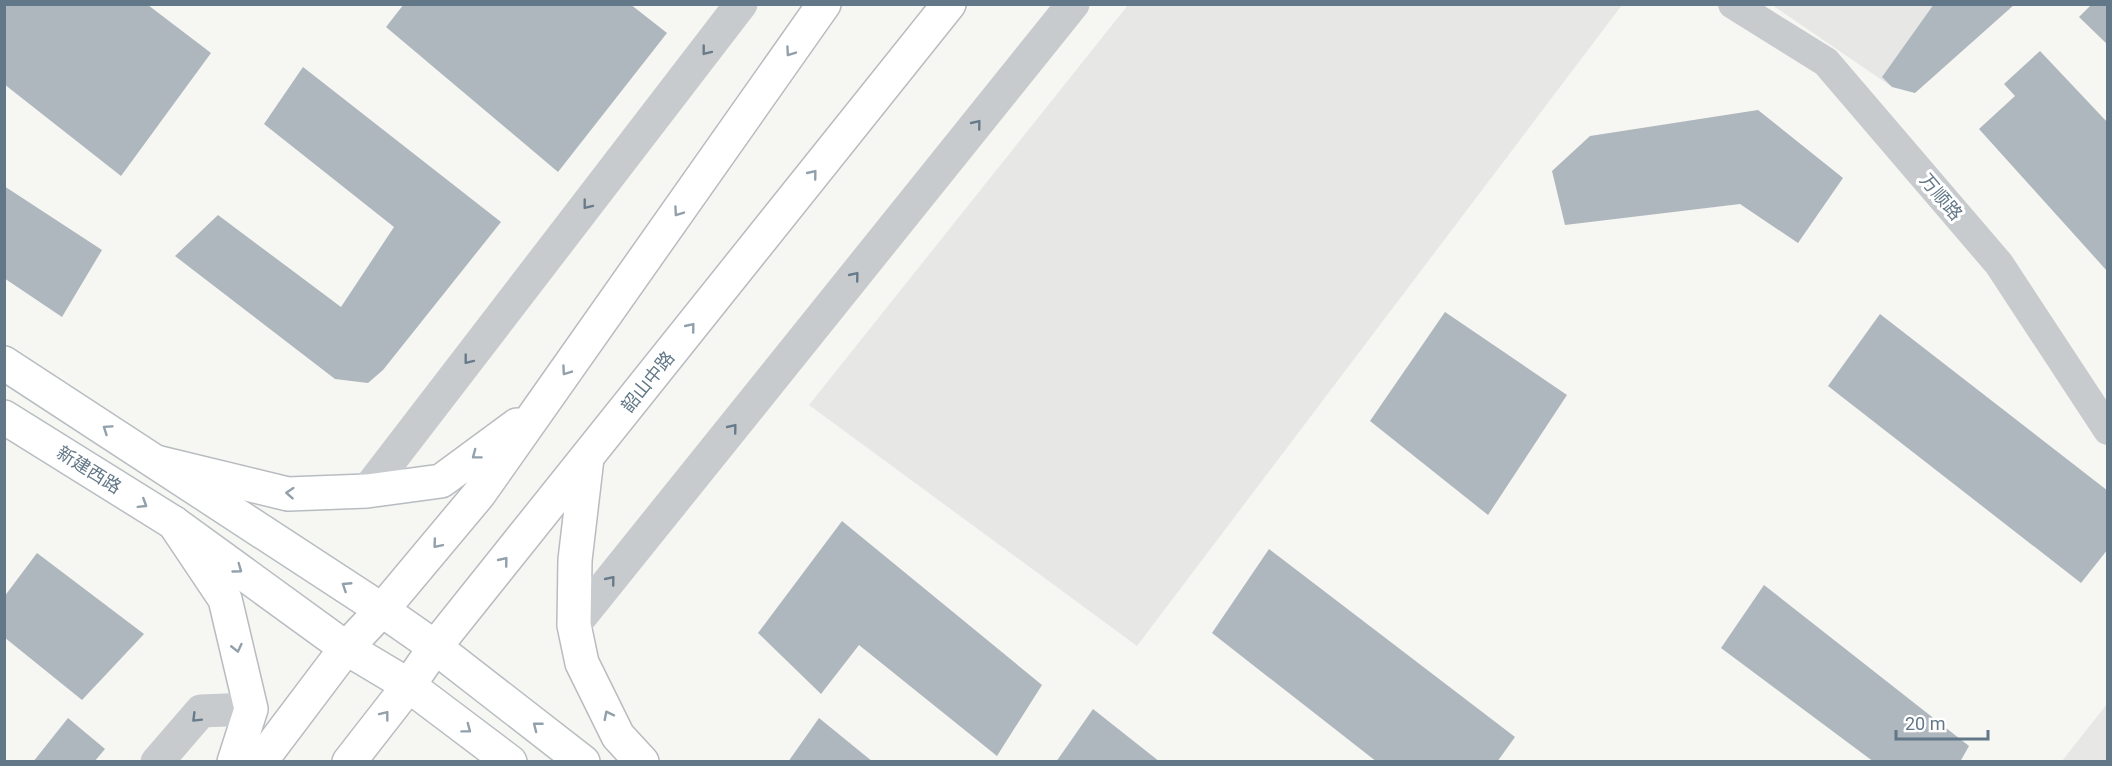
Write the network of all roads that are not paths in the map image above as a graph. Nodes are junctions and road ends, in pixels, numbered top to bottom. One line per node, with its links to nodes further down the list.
1 (741, 4): 12 (street, one-way to 12)
2 (824, 4): 7 (main road, one-way to 7)
3 (949, 4): 10 (main road, 韶山中路, one-way to 3)
4 (1073, 4): 15 (street, one-way to 4)
5 (1732, 4): 9 (street, 万顺路)
6 (4, 363): 11 (main road, one-way to 6)
7 (540, 408): 12 (main road, one-way to 12); 14 (main road, one-way to 14)
8 (4, 417): 13 (main road, 新建西路, one-way to 13)
9 (2108, 430)
10 (587, 458): 15 (main road); 16 (main road, 韶山中路, one-way to 10)
11 (156, 462): 12 (main road, one-way to 11); 14 (main road, one-way to 11)
12 (367, 492)
13 (174, 523): 17 (main road, 新建西路, one-way to 17); 19 (main road, one-way to 19)
14 (382, 610): 16 (main road); 17 (main road)
15 (574, 625): 26 (main road, one-way to 15)
16 (435, 647): 18 (main road, 韶山中路); 25 (main road, one-way to 16)
17 (346, 648): 18 (main road, 新建西路); 22 (main road)
18 (409, 685): 23 (main road, 韶山中路, one-way to 18); 24 (main road, 新建西路, one-way to 24)
19 (251, 709): 20 (street, one-way to 20); 21 (main road)
20 (157, 762)
21 (234, 762)
22 (260, 762)
23 (349, 762)
24 (510, 762)
25 (583, 762)
26 (642, 762)

